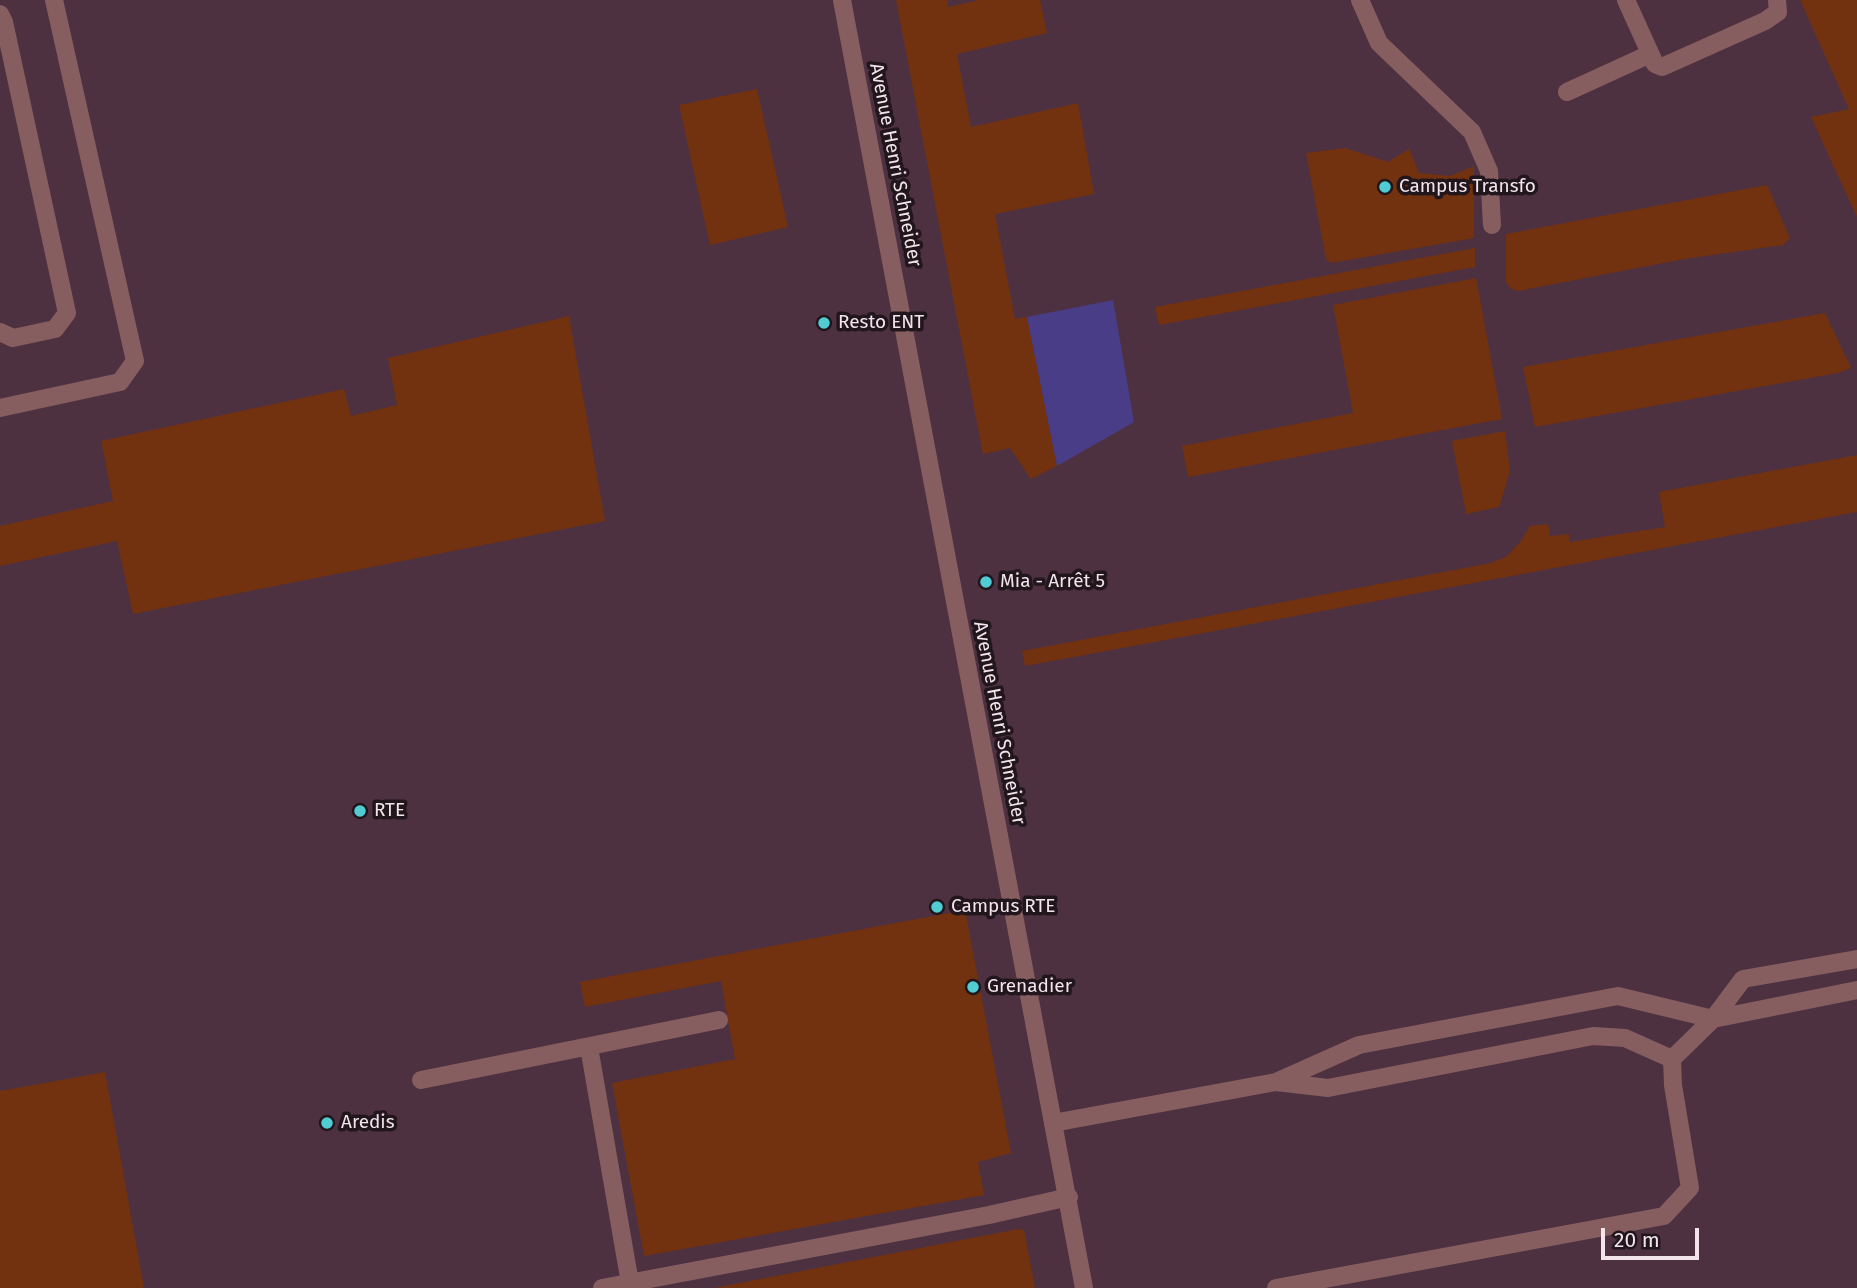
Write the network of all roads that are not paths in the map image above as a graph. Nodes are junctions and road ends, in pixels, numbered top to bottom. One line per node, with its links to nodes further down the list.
1 (54, 0): 11 (street)
2 (842, 0): 20 (street, Avenue Henri Schneider)
3 (1360, 0): 9 (street)
4 (1777, 0): 7 (street)
5 (1628, 1): 7 (street)
6 (0, 14): 10 (street)
7 (1650, 54): 8 (street)
8 (1567, 92)
9 (1492, 225)
10 (0, 332)
11 (0, 408)
12 (1857, 959): 14 (street)
13 (1857, 990): 14 (street)
14 (1713, 1019): 17 (street); 19 (street)
15 (719, 1020): 16 (street)
16 (589, 1047): 18 (street); 22 (street)
17 (1672, 1059): 19 (street); 25 (street)
18 (421, 1080)
19 (1276, 1082): 20 (street)
20 (1054, 1123): 21 (street, Avenue Henri Schneider)
21 (1069, 1197): 22 (street); 24 (street, Avenue Henri Schneider)
22 (630, 1283): 23 (street)
23 (602, 1288)
24 (1084, 1288)
25 (1276, 1288)

